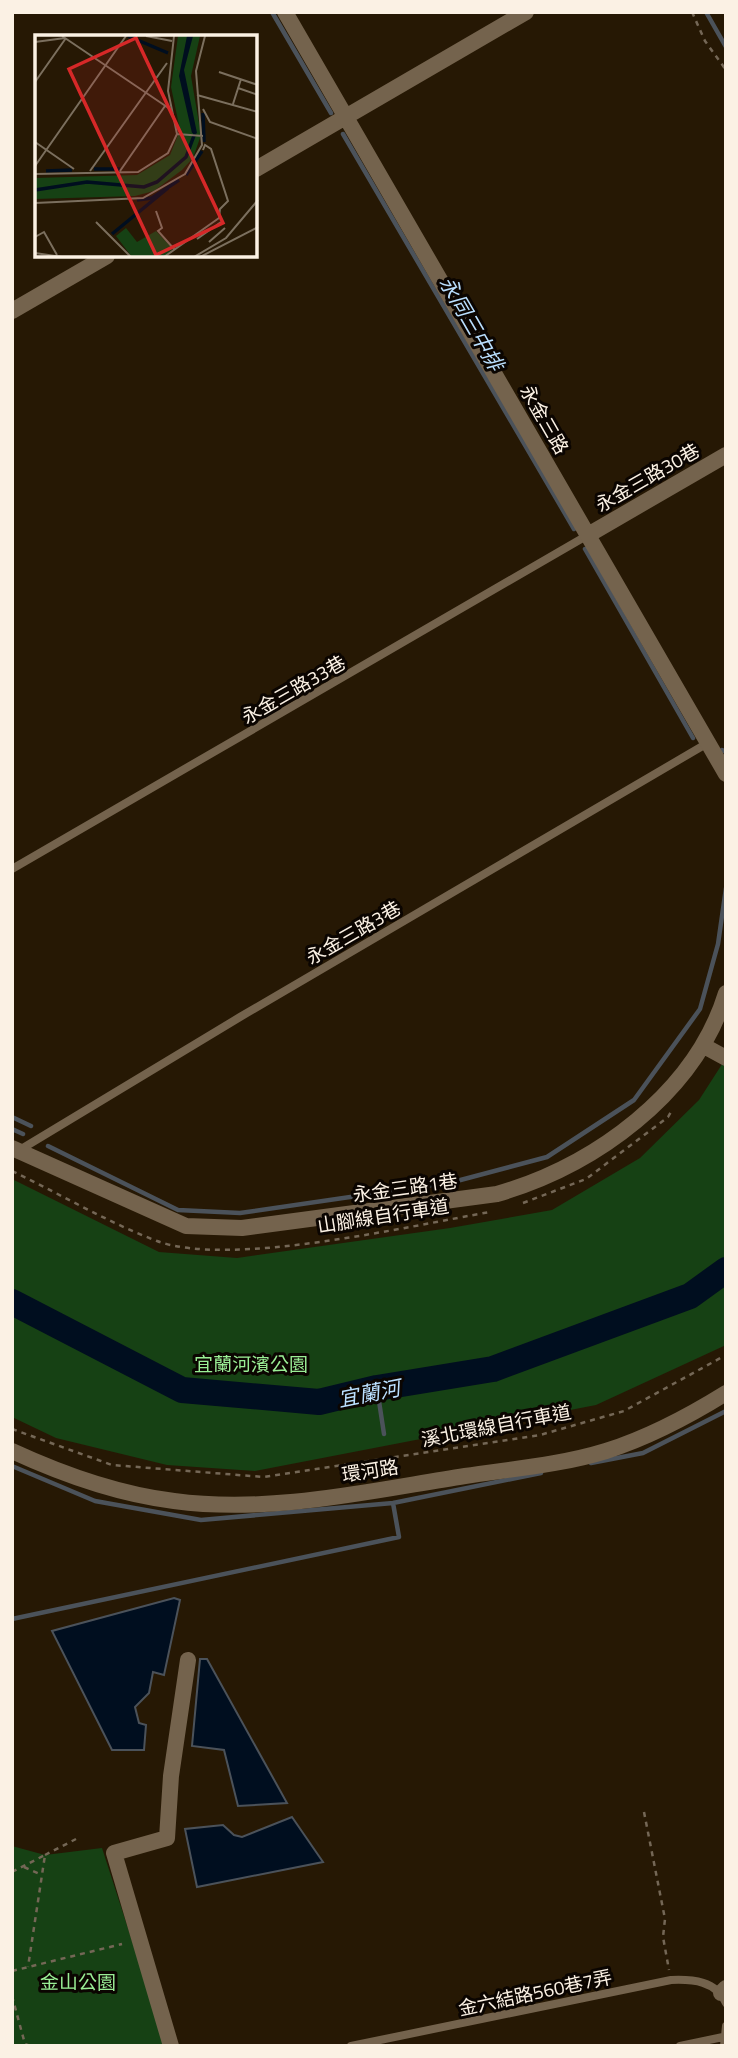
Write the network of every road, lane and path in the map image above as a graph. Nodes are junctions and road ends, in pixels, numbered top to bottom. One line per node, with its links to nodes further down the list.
1 (285, 12): 5 (street, 永金三路)
2 (526, 12): 5 (street)
3 (692, 12): 4 (path)
4 (726, 70)
5 (346, 119): 6 (street); 10 (street, 永金三路)
6 (257, 168)
7 (105, 257): 8 (street)
8 (12, 311)
9 (726, 455): 10 (street, 永金三路30巷)
10 (589, 535): 11 (street, 永金三路); 13 (lane, 永金三路33巷)
11 (706, 744): 12 (street, 永金三路); 18 (lane, 永金三路3巷)
12 (726, 774)
13 (12, 870)
14 (726, 993): 15 (street, 永金三路1巷)
15 (704, 1046): 16 (street); 18 (street, 永金三路1巷)
16 (726, 1058)
17 (675, 1105): 20 (path)
18 (15, 1149)
19 (12, 1171): 21 (path, 山腳線自行車道)
20 (516, 1205)
21 (490, 1212)
22 (726, 1355): 24 (path, 溪北環線自行車道)
23 (726, 1393): 25 (street, 環河路)
24 (12, 1429)
25 (12, 1451)
26 (188, 1660): 43 (street)
27 (644, 1812): 36 (path)
28 (76, 1839): 29 (path)
29 (45, 1855): 30 (path); 32 (path)
30 (24, 1867): 31 (path); 32 (path)
31 (12, 1872)
32 (42, 1875): 34 (path)
33 (121, 1944): 34 (path)
34 (28, 1967): 35 (path)
35 (12, 1971)
36 (671, 1980): 37 (lane, 金六結路560巷7弄); 44 (lane, 金六結路560巷7弄)
37 (724, 1995)
38 (12, 1996): 41 (path)
39 (726, 2026): 40 (lane)
40 (724, 2042): 45 (lane)
41 (23, 2045): 42 (path)
42 (31, 2046)
43 (171, 2046)
44 (351, 2046)
45 (680, 2046)

